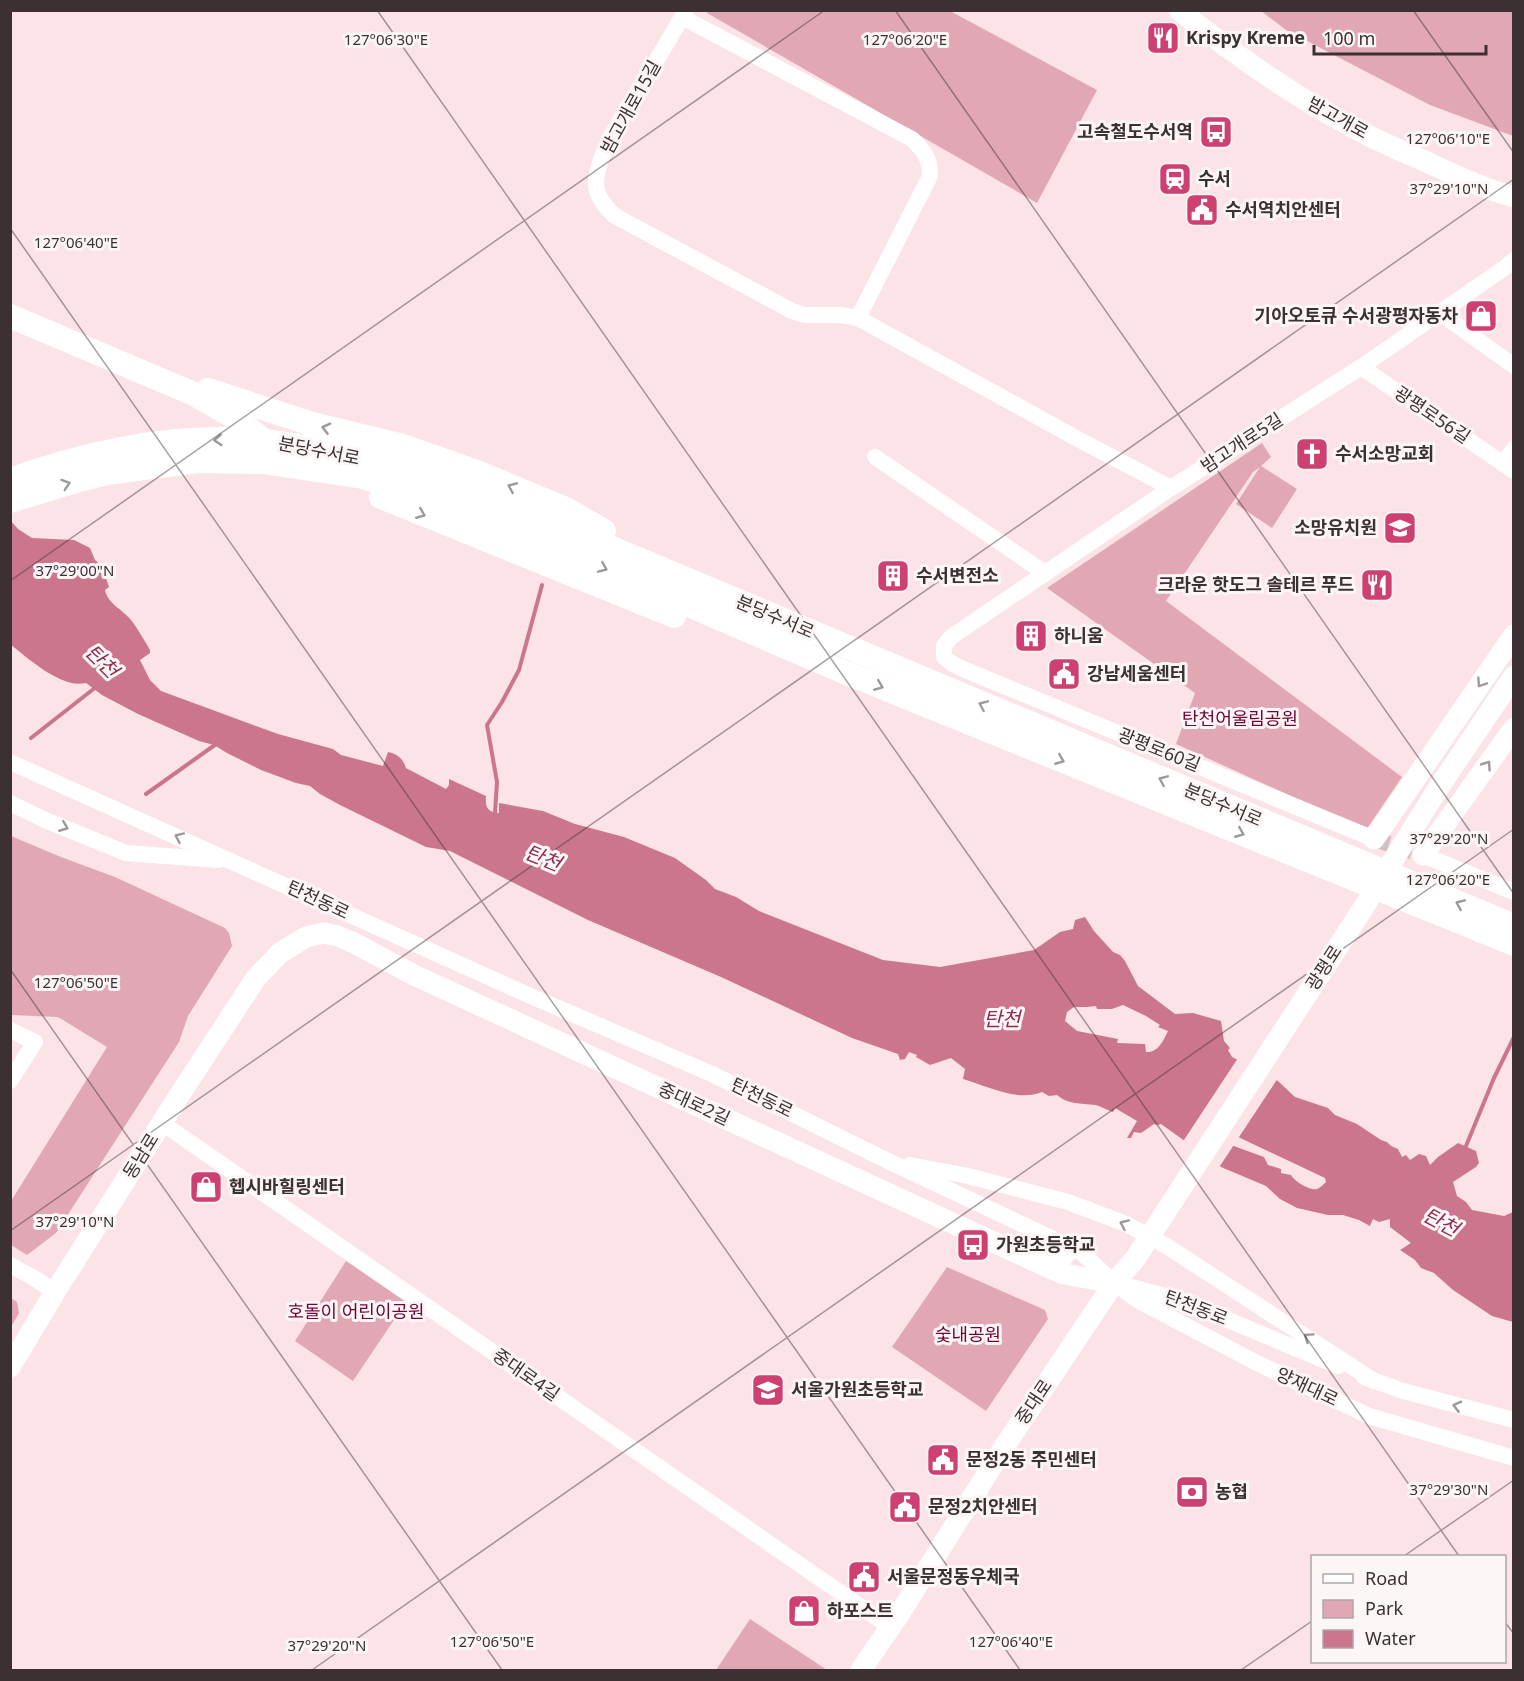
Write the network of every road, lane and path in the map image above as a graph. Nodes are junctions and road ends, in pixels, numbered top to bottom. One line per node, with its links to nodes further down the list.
1 (1179, 10): 3 (main road, 밤고개로)
2 (684, 14): 8 (street); 8 (street, 밤고개로15길)
3 (1514, 197)
4 (1514, 260): 6 (street, 밤고개로5길)
5 (10, 309): 17 (highway, one-way to 5)
6 (1440, 313): 9 (street); 10 (street, 밤고개로5길)
7 (10, 316): 21 (highway, one-way to 21)
8 (858, 318): 15 (street)
9 (1514, 366)
10 (1361, 367): 13 (street, 광평로56길); 15 (street, 밤고개로5길)
11 (1514, 448): 13 (street, 광평로56길)
12 (875, 457): 18 (street)
13 (1508, 468)
14 (10, 480): 17 (highway, 분당수서로, one-way to 14)
15 (1171, 488): 18 (street, 밤고개로5길)
16 (10, 501): 17 (highway, 분당수서로, one-way to 17)
17 (557, 527): 21 (highway, 분당수서로, one-way to 21); 32 (highway, 분당수서로, one-way to 17)
18 (1045, 573): 20 (street, 밤고개로5길)
19 (1514, 635): 25 (main road, one-way to 25)
20 (944, 657): 28 (street, 광평로60길)
21 (842, 671): 33 (highway, 분당수서로, one-way to 33)
22 (1514, 676): 40 (main road, 광평로)
23 (1514, 728): 26 (main road, one-way to 23)
24 (10, 762): 30 (street, 탄천동로, one-way to 24)
25 (1410, 788): 26 (main road); 28 (main road)
26 (1461, 802): 29 (main road)
27 (10, 803): 30 (street, one-way to 30)
28 (1374, 839)
29 (1423, 855): 31 (street)
30 (232, 860): 38 (street, 탄천동로)
31 (1514, 892)
32 (1514, 926)
33 (1514, 944)
34 (280, 953): 37 (main road, 동남로); 42 (main road, 중대로2길)
35 (10, 1029): 36 (street)
36 (10, 1082)
37 (162, 1123): 44 (main road, 동남로); 49 (street, 중대로4길)
38 (888, 1161): 39 (street, 탄천동로); 46 (street, one-way to 38)
39 (1071, 1247): 42 (main road); 43 (street, 탄천동로)
40 (1135, 1259): 43 (main road, 중대로)
41 (10, 1265): 44 (street)
42 (1052, 1269): 43 (main road, 중대로2길)
43 (1114, 1283): 46 (street, 탄천동로); 48 (street, 양재대로); 49 (main road, 중대로)
44 (55, 1293): 45 (main road, 동남로)
45 (10, 1367)
46 (1374, 1381): 47 (street, 탄천동로, one-way to 46)
47 (1514, 1420)
48 (1514, 1458)
49 (890, 1627): 50 (main road, 중대로)
50 (861, 1671)

